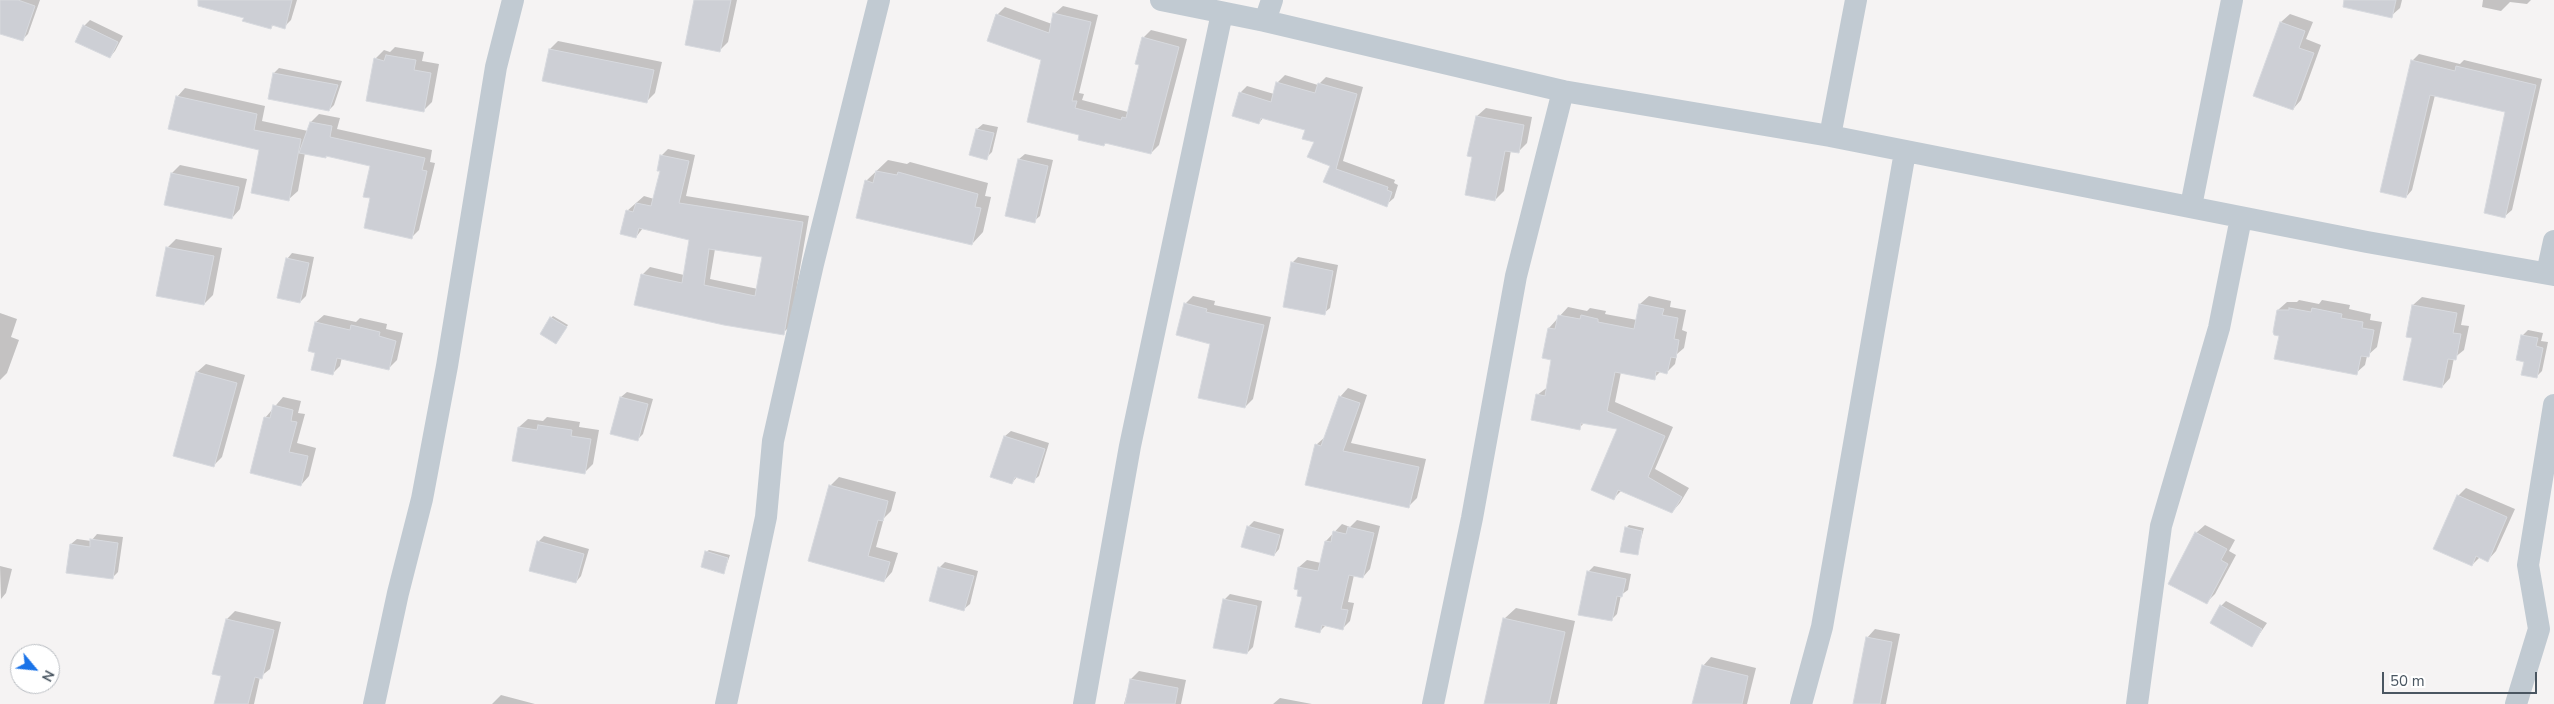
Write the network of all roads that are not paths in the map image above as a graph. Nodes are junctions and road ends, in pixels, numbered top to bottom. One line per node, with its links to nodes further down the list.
1 (513, 0): 17 (street)
2 (878, 0): 18 (street)
3 (1161, 0): 7 (street)
4 (1272, 0): 8 (street)
5 (1856, 0): 10 (street)
6 (2232, 0): 12 (street)
7 (1222, 13): 8 (street); 19 (street)
8 (1265, 21): 9 (street)
9 (1563, 91): 10 (street); 20 (street)
10 (1830, 136): 11 (street)
11 (1905, 152): 12 (street); 21 (street)
12 (2191, 206): 13 (street)
13 (2241, 218): 15 (street); 22 (street)
14 (2554, 241): 15 (street)
15 (2550, 274)
16 (2554, 405): 23 (street)
17 (374, 704)
18 (726, 704)
19 (1084, 704)
20 (1433, 704)
21 (1801, 704)
22 (2137, 704)
23 (2516, 704)

